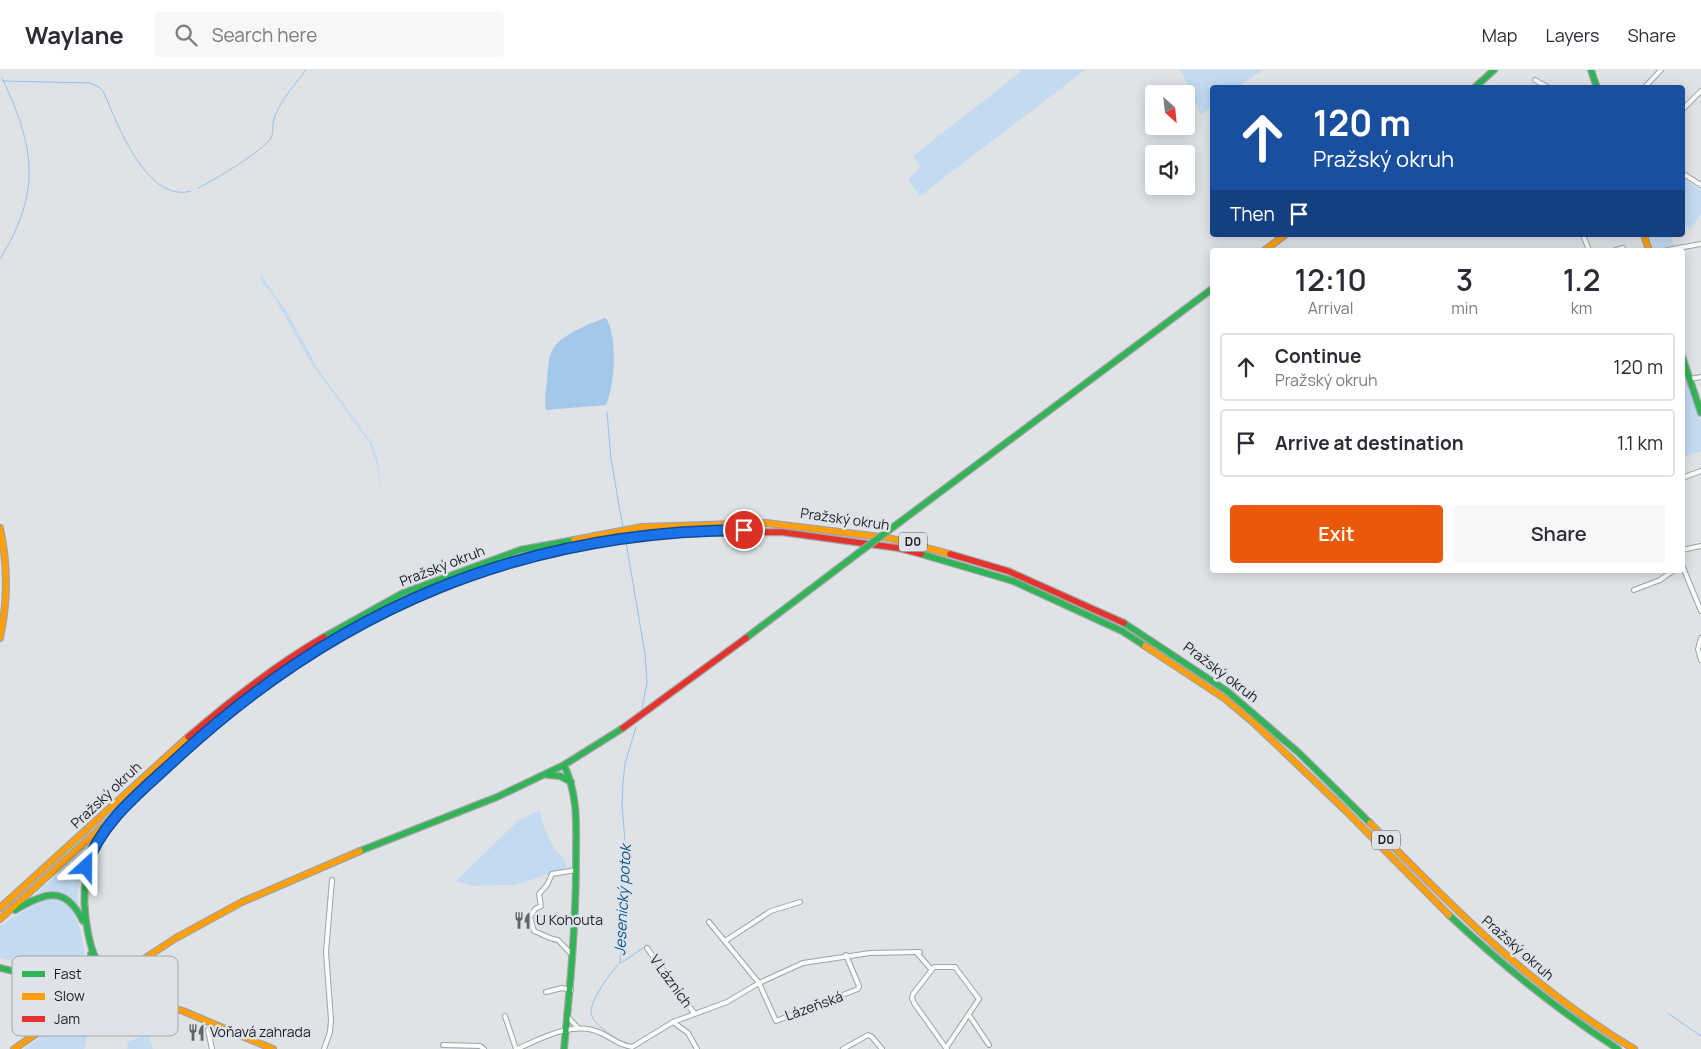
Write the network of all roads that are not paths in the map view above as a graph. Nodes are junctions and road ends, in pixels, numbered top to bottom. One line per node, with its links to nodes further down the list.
1 (1494, 70): 5 (main road)
2 (1591, 70): 7 (main road)
3 (1661, 70): 8 (street)
4 (1535, 80): 6 (street)
5 (1477, 85)
6 (1544, 85)
7 (1596, 85)
8 (1647, 85)
9 (1699, 93): 10 (street); 11 (street)
10 (1701, 100)
11 (1685, 107)
12 (1685, 175): 13 (street)
13 (1701, 185)
14 (1282, 237): 16 (main road)
15 (1701, 244): 17 (street)
16 (1268, 248)
17 (1678, 248)
18 (1210, 291): 35 (main road, bridge)
19 (1685, 365): 21 (main road)
20 (1701, 378): 21 (street)
21 (1690, 379): 22 (main road)
22 (1701, 413)
23 (1701, 471): 24 (street)
24 (1685, 477)
25 (0, 528): 32 (main road)
26 (1701, 546): 27 (street)
27 (1685, 549)
28 (1685, 572): 31 (street)
29 (1670, 573): 30 (street)
30 (1634, 590)
31 (1701, 612)
32 (0, 638)
33 (1701, 638): 34 (street)
34 (1701, 660)
35 (564, 765): 36 (main road); 37 (main road)
36 (543, 776): 37 (main road); 50 (main road)
37 (573, 783): 39 (main road)
38 (126, 805): 43 (main road, Pražský okruh / D0); 49 (main road); 79 (main road, Pražský okruh / D0)
39 (576, 870): 51 (main road); 51 (street)
40 (332, 880): 71 (street)
41 (800, 902): 45 (street)
42 (0, 908): 80 (main road, Pražský okruh / D0)
43 (0, 919): 48 (main road)
44 (708, 922): 45 (street)
45 (725, 942): 53 (street)
46 (648, 948): 57 (street, V Lázních)
47 (846, 955): 52 (street); 53 (street); 53 (street, Lázeňská)
48 (91, 956)
49 (95, 956)
50 (148, 956)
51 (573, 956): 54 (main road)
52 (931, 969): 58 (street); 78 (street)
53 (759, 983): 57 (street, V Lázních)
54 (571, 990): 55 (street); 60 (main road)
55 (546, 992)
56 (178, 1010): 68 (main road)
57 (694, 1013): 61 (street, V Lázních)
58 (969, 1015): 66 (street); 78 (street)
59 (505, 1016): 73 (street)
60 (568, 1016): 62 (street); 64 (main road)
61 (673, 1022): 62 (street, V Lázních); 75 (street, V Lázních)
62 (578, 1028): 64 (street, V Lázních)
63 (208, 1030): 70 (street)
64 (566, 1031): 73 (street, V Lázních); 74 (main road)
65 (33, 1036): 69 (main road)
66 (989, 1045)
67 (443, 1046): 72 (street)
68 (269, 1048)
69 (14, 1049)
70 (212, 1049)
71 (324, 1049)
72 (484, 1049)
73 (516, 1049)
74 (564, 1049)
75 (697, 1049)
76 (843, 1049): 77 (street)
77 (882, 1049)
78 (946, 1049)
79 (1618, 1049)
80 (1634, 1049)

